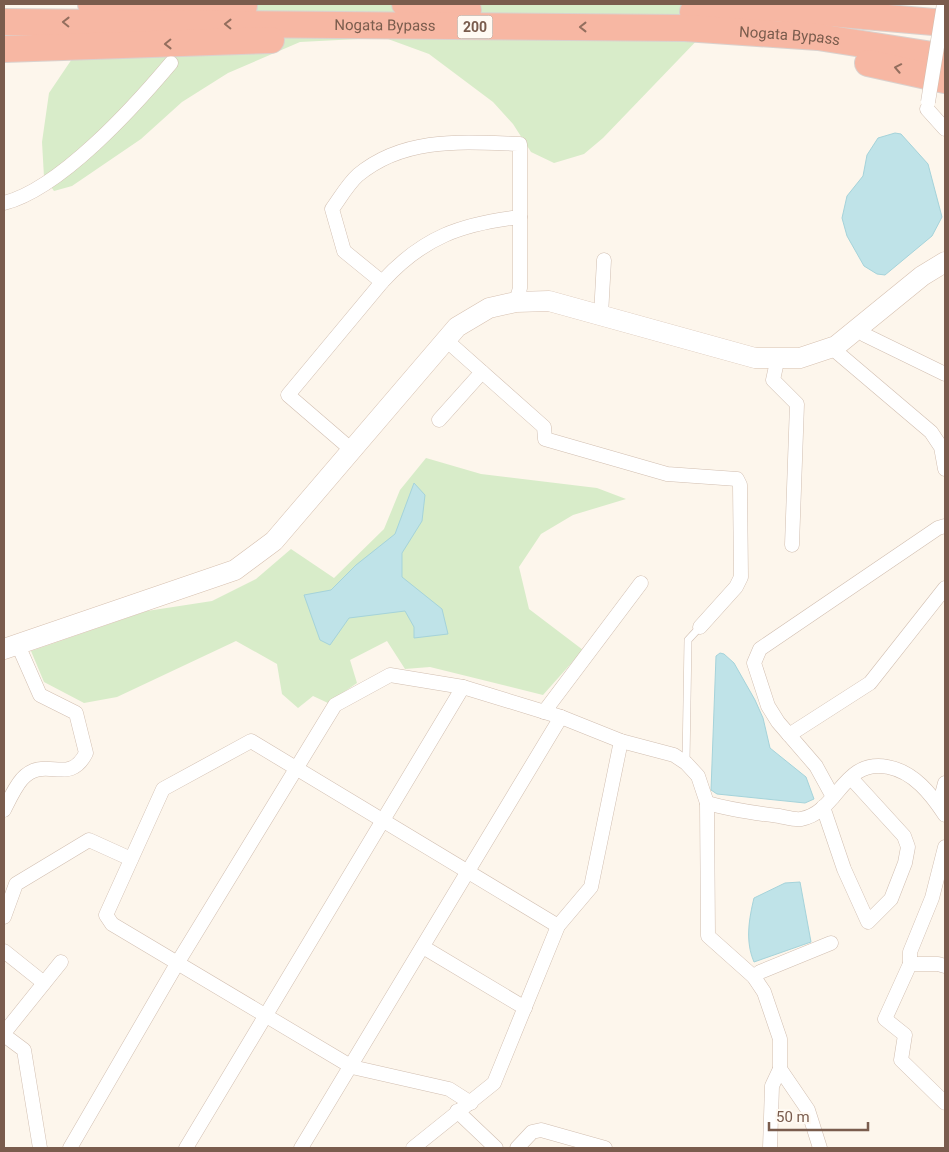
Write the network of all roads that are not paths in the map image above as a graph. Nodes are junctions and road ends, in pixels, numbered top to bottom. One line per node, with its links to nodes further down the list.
1 (90, 4): 4 (highway, Nogata Bypass / 200)
2 (405, 4): 4 (highway)
3 (944, 4): 13 (street, bridge)
4 (465, 18): 5 (highway, Nogata Bypass / 200); 6 (highway, Nogata Bypass / 200, one-way to 6); 9 (highway, one-way to 9)
5 (689, 20): 7 (highway); 8 (highway, Nogata Bypass / 200); 10 (highway, Nogata Bypass / 200); 12 (highway, one-way to 5)
6 (4, 22)
7 (945, 23)
8 (945, 42)
9 (4, 49)
10 (945, 57)
11 (171, 63): 16 (street)
12 (945, 80)
13 (928, 105): 14 (street); 15 (street)
14 (945, 112)
15 (945, 128)
16 (4, 203)
17 (520, 217): 20 (street); 20 (street); 21 (street)
18 (604, 260): 22 (street)
19 (945, 262): 23 (street)
20 (382, 282): 30 (street)
21 (516, 302): 22 (street); 24 (street)
22 (602, 315): 26 (street)
23 (858, 328): 25 (street); 28 (street)
24 (446, 340): 27 (street); 30 (street)
25 (832, 348): 26 (street); 31 (street)
26 (778, 358): 33 (street)
27 (482, 372): 29 (street); 36 (street)
28 (945, 374)
29 (439, 420)
30 (352, 451): 37 (street)
31 (945, 469)
32 (945, 526): 41 (street)
33 (792, 545)
34 (641, 582): 39 (street)
35 (945, 588): 41 (street)
36 (700, 627): 43 (lane)
37 (11, 647): 49 (street)
38 (464, 687): 39 (street); 44 (street); 51 (street)
39 (544, 712): 40 (street)
40 (561, 717): 42 (street); 54 (street)
41 (789, 735): 47 (street)
42 (621, 741): 43 (street); 56 (street)
43 (686, 763): 48 (street)
44 (296, 769): 51 (street); 53 (street); 61 (street)
45 (851, 778): 47 (street); 47 (street); 50 (street)
46 (945, 783): 50 (street)
47 (828, 802): 48 (street)
48 (707, 803): 64 (street)
49 (4, 810)
50 (942, 811)
51 (384, 821): 54 (street); 67 (street)
52 (945, 847): 62 (street)
53 (131, 859): 55 (street); 61 (street)
54 (468, 870): 56 (street); 58 (street)
55 (4, 917)
56 (558, 926): 66 (street)
57 (831, 943): 64 (street)
58 (422, 947): 66 (street); 69 (street)
59 (4, 951): 65 (street)
60 (61, 962): 65 (street)
61 (178, 962): 67 (street); 75 (street)
62 (910, 964): 63 (street); 72 (street)
63 (945, 966)
64 (754, 977): 70 (street)
65 (44, 983): 68 (street)
66 (525, 1008): 71 (street)
67 (266, 1015): 69 (street); 76 (street)
68 (4, 1034): 74 (street)
69 (352, 1067): 71 (street); 77 (street)
70 (780, 1069): 82 (street); 83 (street)
71 (471, 1103): 73 (street)
72 (945, 1103)
73 (457, 1111): 78 (street); 79 (street)
74 (40, 1148)
75 (70, 1148)
76 (186, 1148)
77 (302, 1148)
78 (413, 1148)
79 (496, 1148)
80 (517, 1148): 81 (street)
81 (605, 1148)
82 (770, 1148)
83 (820, 1148)

